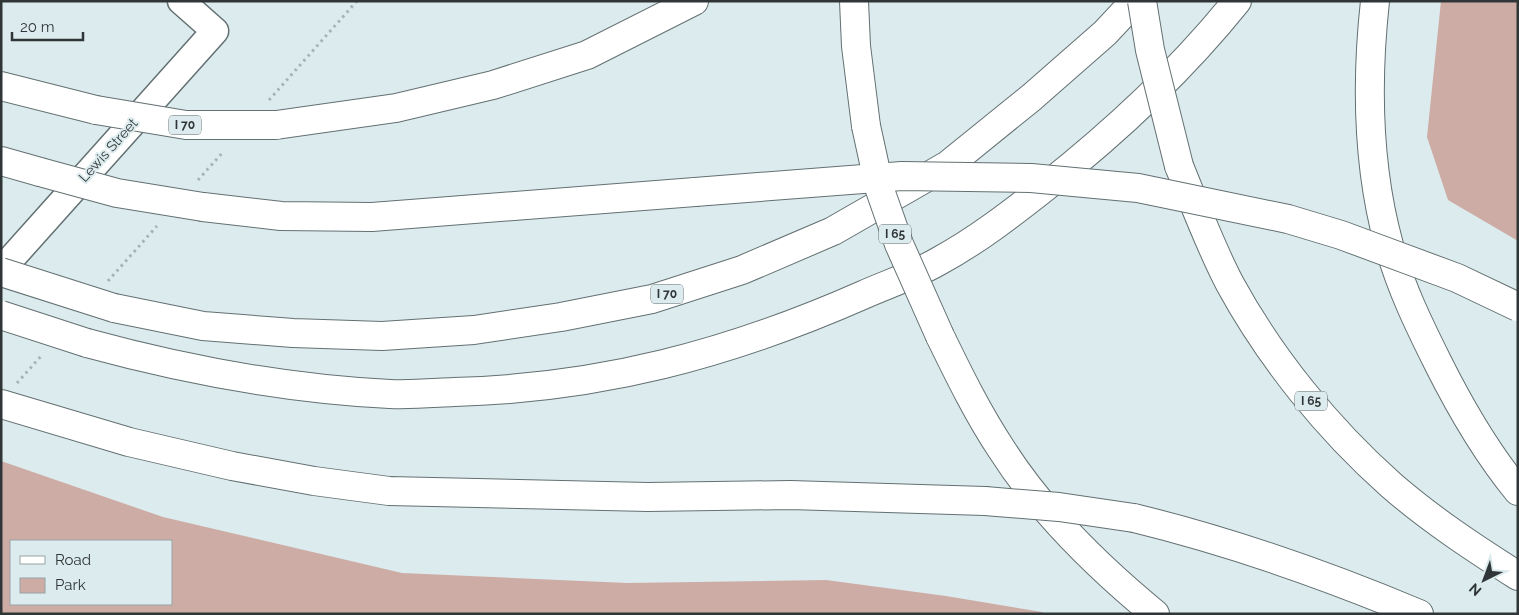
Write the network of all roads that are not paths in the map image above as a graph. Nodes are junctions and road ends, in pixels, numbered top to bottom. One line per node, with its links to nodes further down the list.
1 (181, 1): 10 (street, Lewis Street)
2 (694, 1): 8 (highway, I 70, bridge)
3 (854, 1): 16 (highway, I 65, bridge)
4 (1135, 1): 10 (highway, I 70, bridge)
5 (1142, 1): 15 (highway, I 65, bridge)
6 (1237, 1): 12 (highway, bridge)
7 (1375, 1): 14 (highway)
8 (1, 86)
9 (1, 161): 11 (highway, bridge)
10 (1, 271)
11 (1518, 306)
12 (1, 315)
13 (11, 408): 17 (highway, bridge)
14 (1518, 491)
15 (1518, 576)
16 (1155, 614)
17 (1419, 614)

